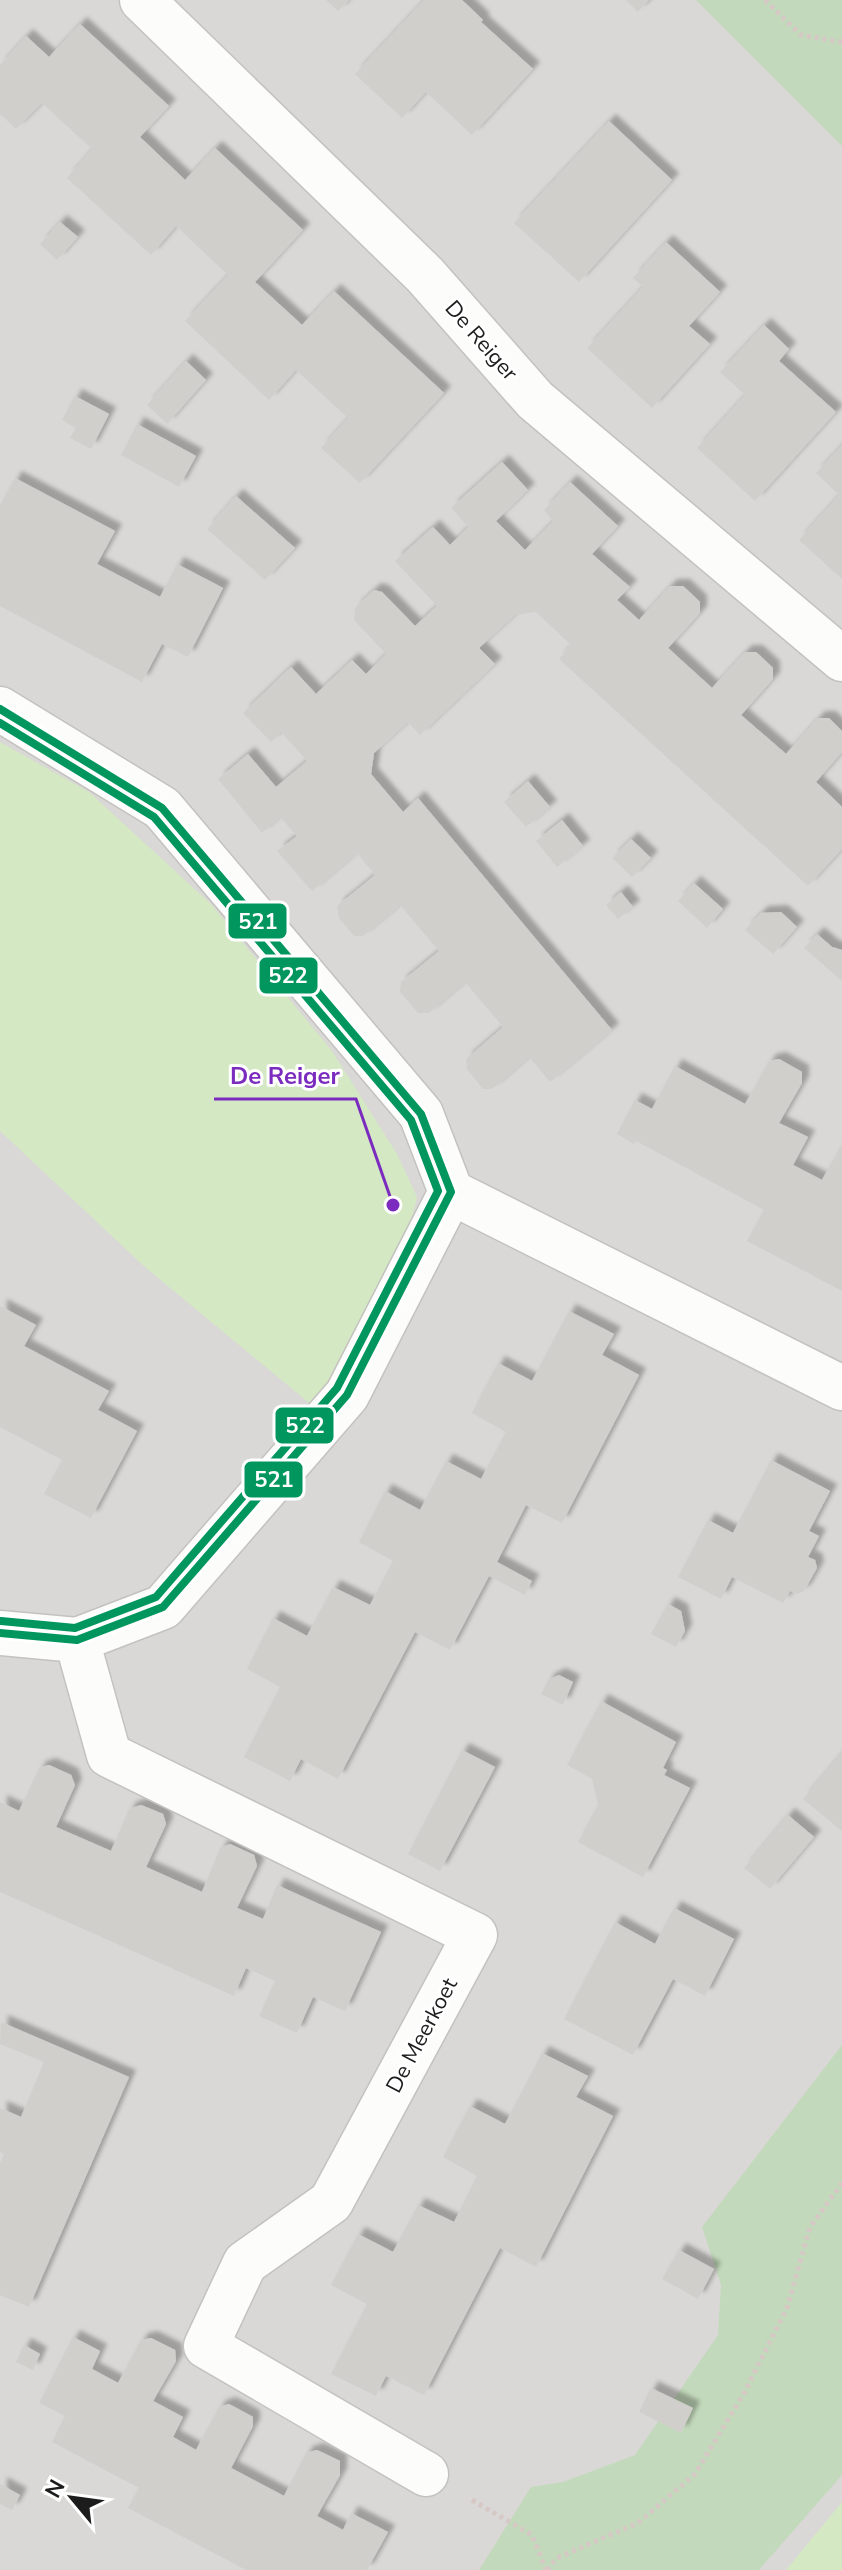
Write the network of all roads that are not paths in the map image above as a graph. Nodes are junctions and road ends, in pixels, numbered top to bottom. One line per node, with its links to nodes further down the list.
1 (142, 0): 2 (street, De Reiger)
2 (842, 659)
3 (0, 709): 4 (street)
4 (451, 1192): 5 (street); 7 (street)
5 (842, 1388)
6 (0, 1633): 7 (street)
7 (77, 1640): 8 (street, De Meerkoet)
8 (426, 2474)

